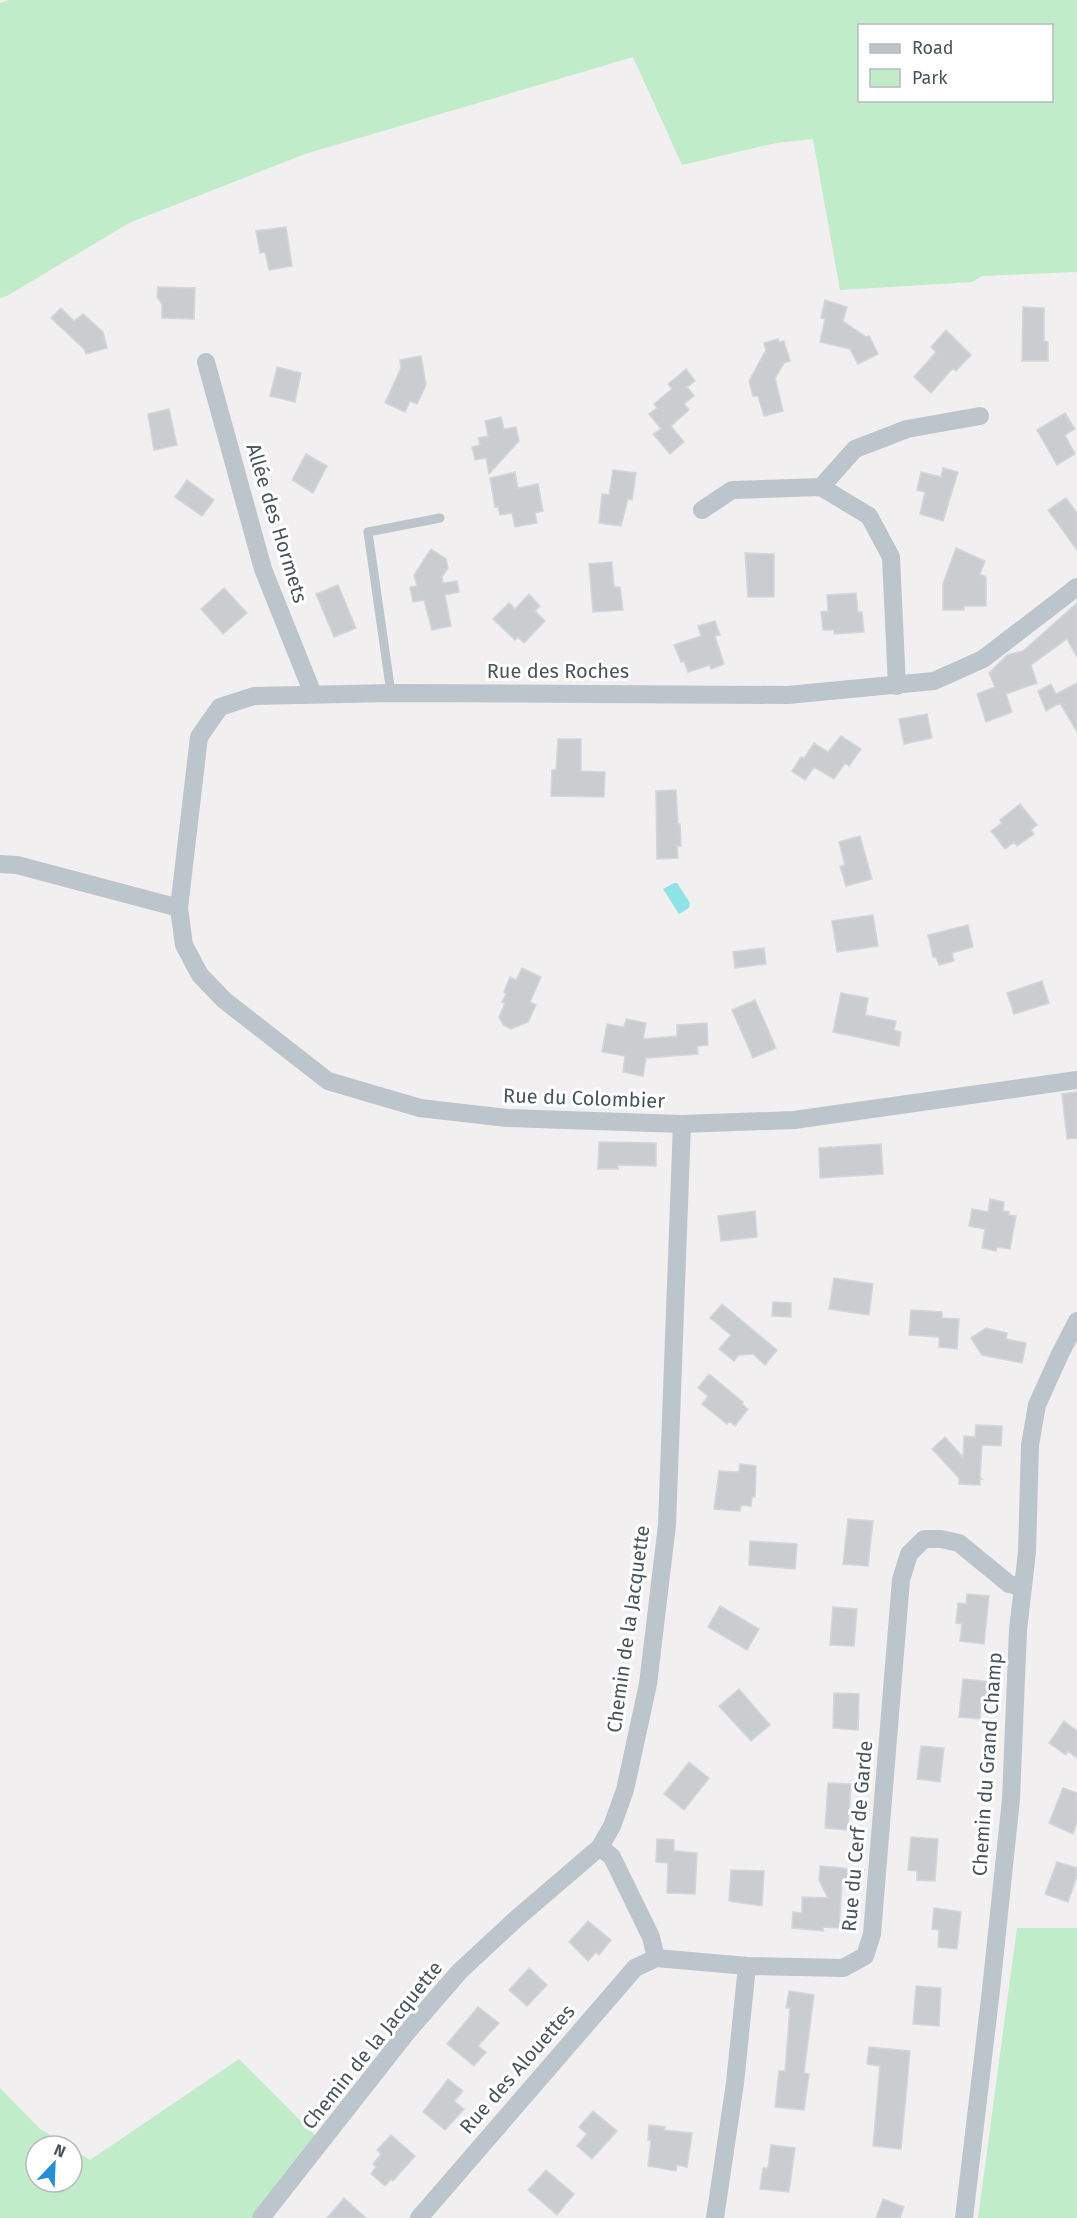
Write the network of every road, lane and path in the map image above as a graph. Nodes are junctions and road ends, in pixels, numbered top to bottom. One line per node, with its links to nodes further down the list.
1 (206, 362): 9 (street, Allée des Hormets)
2 (980, 416): 3 (street)
3 (821, 487): 4 (street); 7 (street)
4 (702, 510)
5 (440, 518): 8 (lane)
6 (1077, 587): 7 (street, Rue des Roches)
7 (897, 686): 8 (street, Rue des Roches)
8 (391, 693): 9 (street, Rue des Roches)
9 (313, 694): 11 (street, Rue des Roches)
10 (0, 864): 11 (street)
11 (179, 908): 13 (street, Rue du Colombier)
12 (1077, 1080): 13 (street, Rue du Colombier)
13 (682, 1124): 16 (street, Chemin de la Jacquette)
14 (1077, 1321): 15 (street, Chemin du Grand Champ)
15 (1023, 1587): 18 (street, Rue du Cerf de Garde); 22 (street, Chemin du Grand Champ)
16 (600, 1847): 17 (street); 19 (street, Chemin de la Jacquette)
17 (656, 1958): 18 (street); 20 (street, Rue des Alouettes)
18 (747, 1966): 21 (street)
19 (261, 2218)
20 (419, 2218)
21 (715, 2218)
22 (964, 2218)

